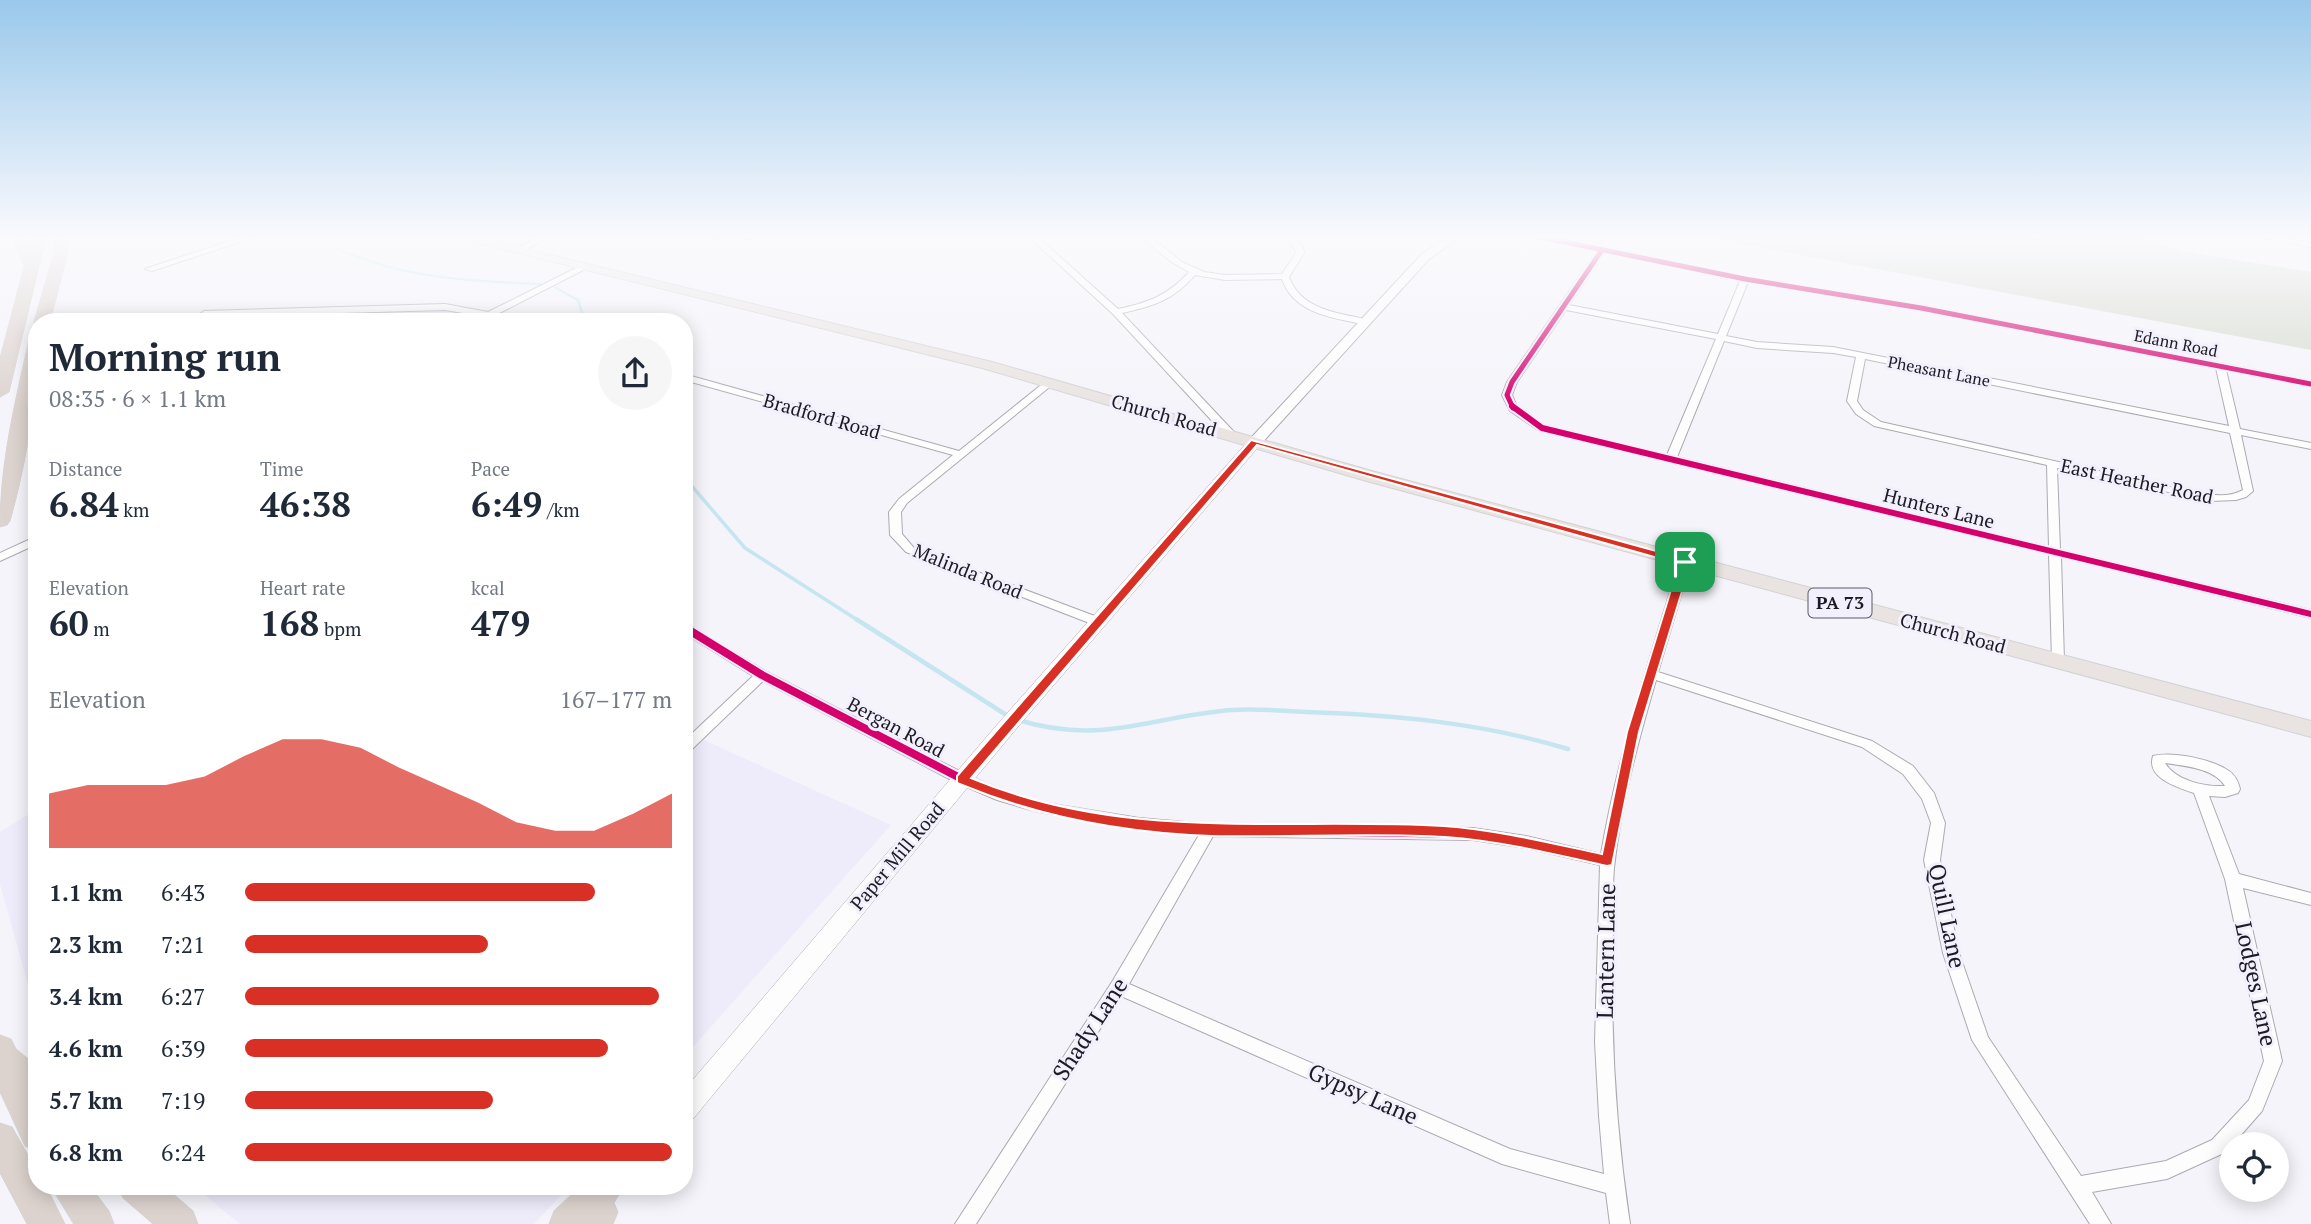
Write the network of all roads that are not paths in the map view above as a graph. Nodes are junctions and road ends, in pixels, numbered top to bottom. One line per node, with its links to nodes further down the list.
1 (23, 294): 28 (highway)
2 (49, 294): 13 (highway)
3 (50, 294): 13 (highway)
4 (531, 294): 19 (street)
5 (697, 294): 26 (main road, Church Road / PA 73)
6 (1095, 294): 15 (street)
7 (1171, 294): 15 (street)
8 (1293, 294): 20 (street)
9 (1389, 294): 20 (street, Paper Mill Road)
10 (1574, 294): 14 (street)
11 (1739, 294): 21 (street)
12 (1837, 294): 23 (street, Edann Road)
13 (47, 302): 16 (highway)
14 (1566, 307): 21 (street, Pheasant Lane); 34 (street, Hunters Lane)
15 (1115, 312): 30 (street)
16 (44, 313)
17 (238, 313): 18 (street)
18 (479, 313)
19 (494, 313)
20 (1363, 321): 31 (street, Paper Mill Road)
21 (1721, 338): 22 (street, Pheasant Lane); 34 (street)
22 (1861, 356): 29 (street, Pheasant Lane); 35 (street)
23 (2220, 366): 27 (street, Edann Road); 29 (street, East Heather Road)
24 (28, 380): 36 (highway)
25 (693, 380): 33 (street, Bradford Road)
26 (1049, 383): 30 (main road, Church Road / PA 73); 33 (street, Malinda Road)
27 (2311, 384)
28 (0, 392)
29 (2233, 430): 32 (street, Pheasant Lane); 35 (street, East Heather Road)
30 (1230, 434): 31 (main road, Church Road / PA 73)
31 (1255, 442): 40 (main road, Church Road / PA 73); 42 (main road, Paper Mill Road)
32 (2311, 446)
33 (960, 454): 42 (street, Malinda Road)
34 (1671, 459): 38 (street, Hunters Lane)
35 (2052, 464): 38 (street, East Heather Road)
36 (0, 521)
37 (28, 544): 39 (street)
38 (2056, 552): 41 (street, Hunters Lane); 44 (street, East Heather Road)
39 (0, 558)
40 (1685, 562): 44 (main road, Church Road / PA 73); 45 (street, Lantern Lane)
41 (2311, 614)
42 (1096, 621): 49 (main road, Paper Mill Road)
43 (693, 633): 46 (street, Bergan Road)
44 (2058, 661): 47 (main road, Church Road / PA 73)
45 (1650, 674): 52 (street, Lantern Lane); 62 (street, Quill Lane)
46 (762, 675): 48 (street); 49 (street, Bergan Road)
47 (2311, 729)
48 (693, 740)
49 (962, 779): 51 (street, Bergan Road); 58 (main road, Paper Mill Road)
50 (2199, 788): 53 (street, Lodges Lane)
51 (1209, 830): 52 (street, Bergan Road); 55 (street, Shady Lane)
52 (1607, 861): 61 (street, Lantern Lane)
53 (2233, 879): 54 (street); 62 (street, Lodges Lane)
54 (2311, 899)
55 (1118, 987): 61 (street, Gypsy Lane); 70 (street, Shady Lane)
56 (1, 1051): 57 (highway); 59 (highway)
57 (28, 1079)
58 (693, 1099)
59 (28, 1118)
60 (0, 1139): 63 (highway)
61 (1614, 1186): 71 (street, Lantern Lane)
62 (2075, 1186): 72 (street, Quill Lane)
63 (28, 1190)
64 (31, 1195): 67 (highway)
65 (75, 1195): 68 (highway)
66 (146, 1195): 69 (highway)
67 (47, 1224)
68 (96, 1224)
69 (180, 1224)
70 (965, 1224)
71 (1619, 1224)
72 (2101, 1224)

